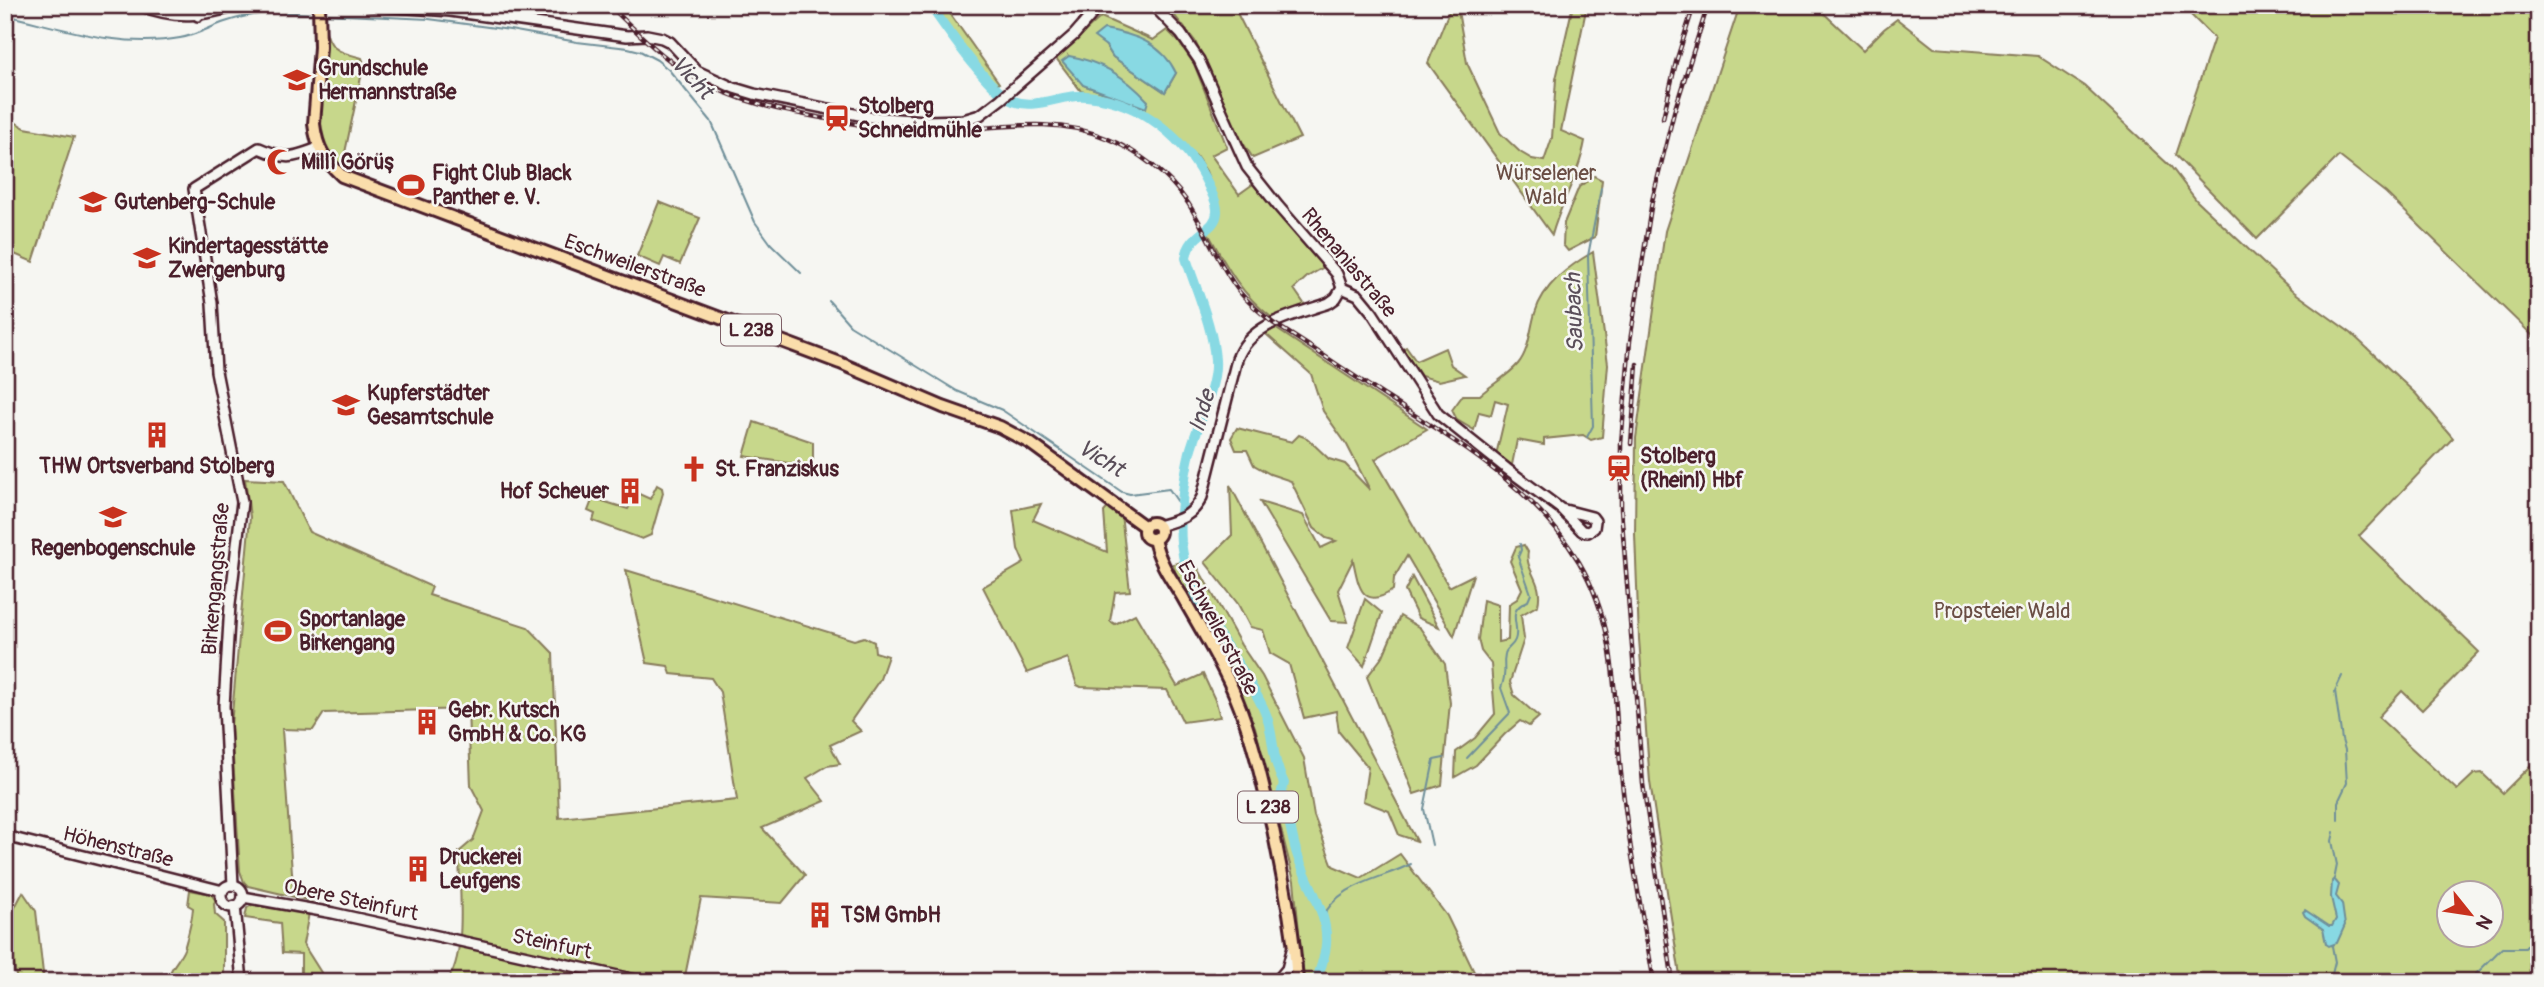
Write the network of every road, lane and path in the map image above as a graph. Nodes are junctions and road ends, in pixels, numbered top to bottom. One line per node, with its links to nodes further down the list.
1 (139, 5): 7 (street)
2 (240, 5): 7 (street)
3 (369, 5): 4 (street)
4 (1100, 5)
5 (1157, 8): 9 (street, Rhenaniastraße)
6 (319, 12): 8 (main road)
7 (195, 13)
8 (318, 148): 12 (main road, Eschweilerstraße / L 238); 15 (street, Birkengangstraße)
9 (1342, 288): 10 (street, Rhenaniastraße); 11 (street)
10 (1561, 509)
11 (1158, 526): 12 (main road); 13 (main road)
12 (1145, 527): 13 (main road, L 238)
13 (1154, 539): 19 (main road, Eschweilerstraße / L 238)
14 (5, 836): 16 (street, Höhenstraße)
15 (233, 885): 16 (street); 17 (street)
16 (223, 891): 18 (street)
17 (243, 897): 18 (street); 20 (street, Obere Steinfurt)
18 (235, 906): 21 (street)
19 (1294, 938): 23 (street); 24 (main road, Eschweilerstraße / L 238)
20 (451, 940): 22 (street, Steinfurt)
21 (243, 982)
22 (645, 982)
23 (1276, 982)
24 (1297, 982)

